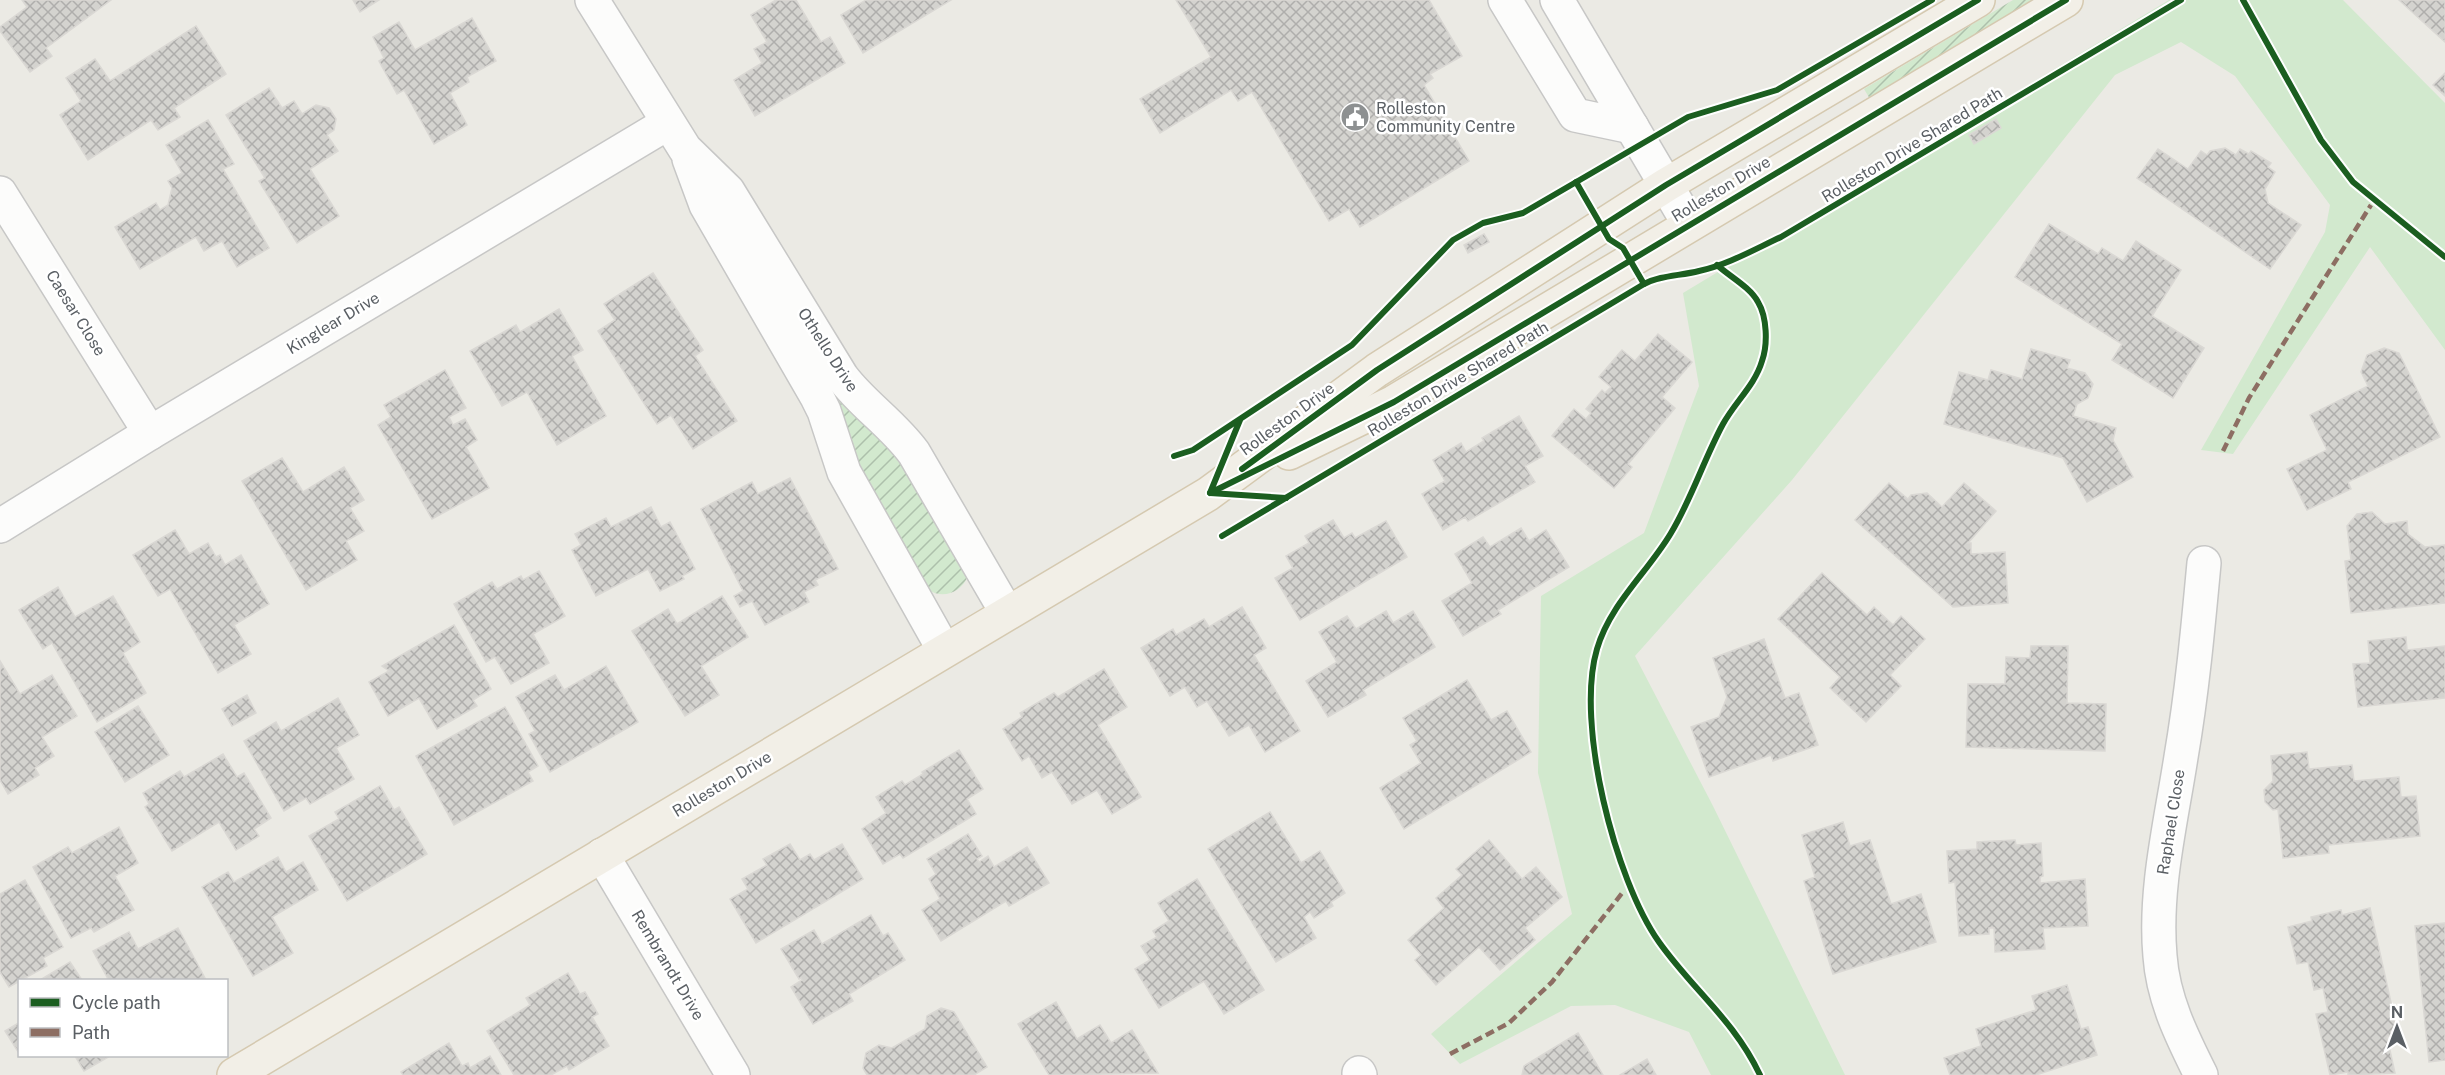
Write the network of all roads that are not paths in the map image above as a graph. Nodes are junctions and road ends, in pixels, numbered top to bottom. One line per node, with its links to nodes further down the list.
1 (592, 0): 7 (street, Othello Drive)
2 (1505, 0): 6 (street)
3 (1557, 0): 6 (street)
4 (1978, 0): 8 (main road, Rolleston Drive)
5 (2066, 0): 10 (main road, Rolleston Drive)
6 (1632, 127): 8 (street)
7 (676, 136): 11 (street, Kinglear Drive); 15 (street, Othello Drive); 16 (street, Othello Drive)
8 (1666, 184): 10 (street); 12 (main road, Rolleston Drive)
9 (0, 193): 11 (street, Caesar Close)
10 (1689, 224): 12 (main road, Rolleston Drive)
11 (150, 433): 13 (street, Kinglear Drive)
12 (1210, 493): 15 (main road, Rolleston Drive)
13 (0, 526)
14 (2204, 563): 20 (street, Raphael Close)
15 (1007, 613): 16 (main road, Rolleston Drive)
16 (944, 650): 17 (main road, Rolleston Drive)
17 (602, 855): 18 (main road, Rolleston Drive); 19 (street, Rembrandt Drive)
18 (234, 1075)
19 (733, 1075)
20 (2201, 1075)

